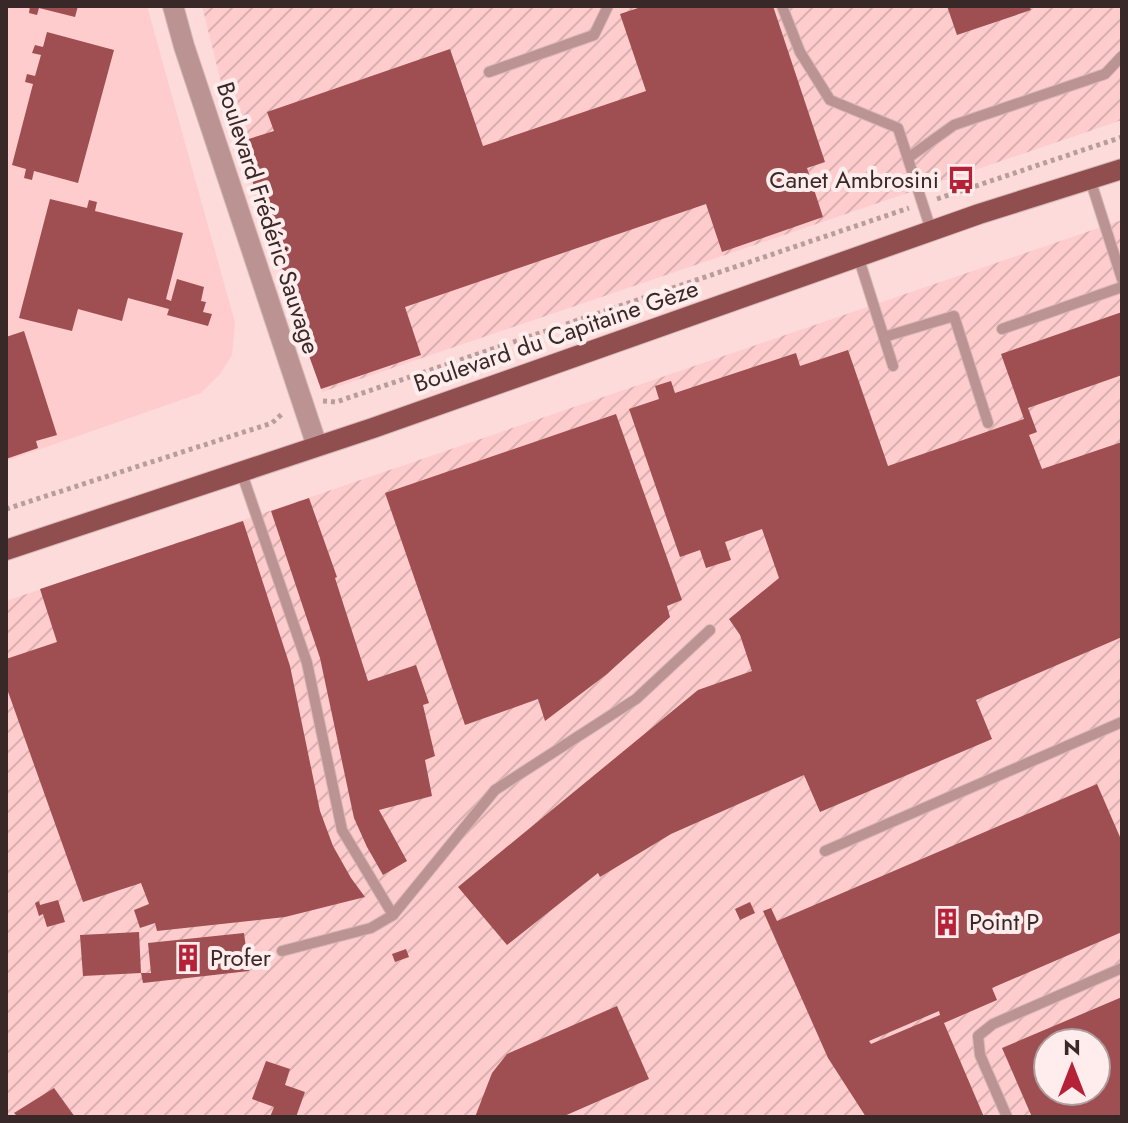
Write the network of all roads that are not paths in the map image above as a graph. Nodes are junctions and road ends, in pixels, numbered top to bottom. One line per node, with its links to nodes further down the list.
1 (173, 6): 17 (street, Boulevard Frédéric Sauvage)
2 (608, 6): 5 (lane)
3 (782, 6): 6 (lane)
4 (1122, 56): 6 (lane)
5 (489, 72)
6 (908, 158): 9 (lane)
7 (1122, 169): 8 (main road, Boulevard du Capitaine Gèze)
8 (1090, 179): 9 (main road, Boulevard du Capitaine Gèze); 11 (lane)
9 (931, 230): 10 (main road, Boulevard du Capitaine Gèze)
10 (858, 256): 14 (lane); 17 (main road, Boulevard du Capitaine Gèze)
11 (1122, 279)
12 (1122, 287): 13 (lane)
13 (1002, 329)
14 (884, 337): 15 (lane); 16 (lane)
15 (893, 366)
16 (988, 423)
17 (317, 446): 18 (main road, Boulevard du Capitaine Gèze)
18 (241, 471): 19 (main road, Boulevard du Capitaine Gèze); 23 (lane)
19 (6, 550)
20 (710, 630): 23 (lane)
21 (1122, 722): 22 (lane)
22 (825, 851)
23 (393, 915): 24 (lane)
24 (282, 951)
25 (1122, 968): 26 (lane)
26 (1007, 1117)

